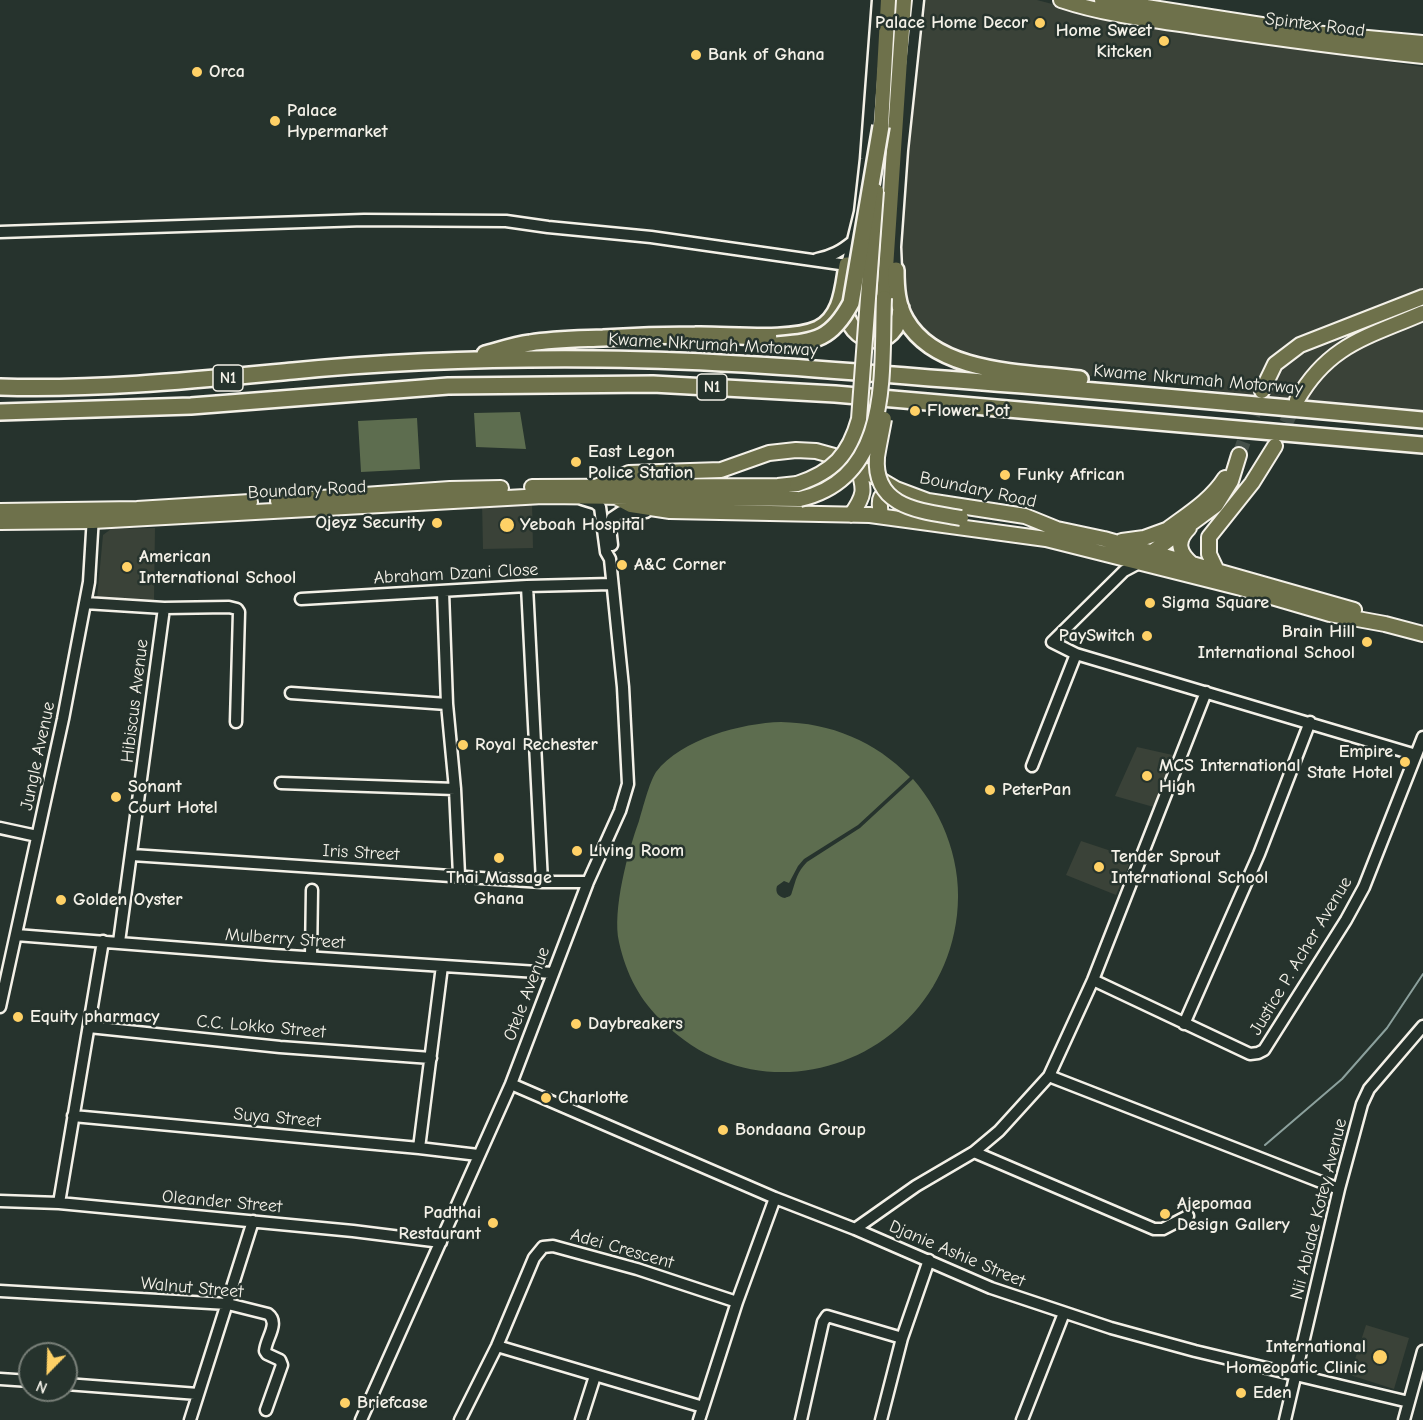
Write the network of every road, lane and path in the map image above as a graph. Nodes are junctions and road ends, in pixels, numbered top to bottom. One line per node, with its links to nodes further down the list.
1 (878, 0): 13 (street)
2 (888, 0): 11 (main road)
3 (903, 0): 26 (main road, bridge)
4 (918, 0): 16 (street)
5 (1061, 0): 8 (main road, Spintex Road)
6 (1102, 0): 7 (main road, Spintex Road)
7 (1423, 43)
8 (1395, 53): 9 (main road, Spintex Road); 10 (main road)
9 (1423, 56)
10 (1423, 61)
11 (881, 126): 21 (highway, bridge); 33 (main road, Boundary Road, bridge)
12 (0, 232): 14 (street)
13 (852, 242): 14 (street); 15 (street)
14 (808, 261): 15 (street)
15 (847, 265): 17 (highway)
16 (896, 270): 19 (highway)
17 (844, 285): 19 (highway); 21 (highway)
18 (1423, 297): 24 (main road)
19 (901, 308): 27 (highway)
20 (1423, 313): 25 (main road)
21 (616, 337): 22 (highway)
22 (456, 361): 23 (highway, Kwame Nkrumah Motorway / N1); 27 (highway, Kwame Nkrumah Motorway / N1)
23 (0, 387)
24 (1262, 391)
25 (1297, 400)
26 (880, 401): 36 (main road, Boundary Road, bridge); 44 (main road, bridge)
27 (1245, 403): 29 (highway, Kwame Nkrumah Motorway / N1)
28 (0, 411): 30 (highway, N1)
29 (1423, 420)
30 (1423, 445)
31 (1275, 446): 50 (main road)
32 (858, 468): 33 (main road, Boundary Road); 34 (main road, Boundary Road); 39 (main road)
33 (598, 486): 40 (main road, Boundary Road)
34 (896, 489): 41 (main road); 44 (main road, Boundary Road)
35 (570, 496): 36 (main road, Boundary Road); 40 (main road, Boundary Road); 48 (street, Otele Avenue)
36 (616, 497): 38 (main road, Boundary Road)
37 (0, 511): 40 (main road, Boundary Road)
38 (670, 511): 39 (main road, Boundary Road); 48 (street, Otele Avenue)
39 (850, 514): 41 (main road, Boundary Road)
40 (93, 515): 42 (main road, Boundary Road); 55 (street, Jungle Avenue)
41 (881, 516): 47 (main road, Boundary Road)
42 (0, 522)
43 (1193, 523): 45 (main road); 47 (main road); 49 (main road)
44 (1057, 529): 46 (main road, Boundary Road)
45 (1166, 530): 46 (main road); 47 (main road)
46 (1115, 542): 47 (main road, Boundary Road)
47 (1137, 559): 49 (main road, Boundary Road); 57 (main road, Boundary Road); 59 (street)
48 (610, 560): 51 (street, Otele Avenue)
49 (1196, 567): 50 (main road, Boundary Road)
50 (1218, 573): 57 (main road, Boundary Road)
51 (612, 584): 52 (street, Abraham Dzani Close); 75 (street, Otele Avenue)
52 (527, 586): 53 (street, Abraham Dzani Close); 74 (street)
53 (443, 592): 54 (street, Abraham Dzani Close); 62 (street)
54 (301, 599)
55 (85, 603): 56 (street); 71 (street, Jungle Avenue)
56 (164, 608): 63 (street); 72 (street, Hibiscus Avenue)
57 (1385, 624): 58 (main road, Boundary Road)
58 (1423, 634)
59 (1076, 654): 60 (street); 67 (street)
60 (1206, 692): 64 (street); 83 (street)
61 (291, 693): 62 (street)
62 (447, 704): 69 (street)
63 (236, 722)
64 (1310, 722): 66 (street); 85 (street)
65 (1423, 737): 66 (street, Justice P. Acher Avenue)
66 (1416, 755): 85 (street, Justice P. Acher Avenue)
67 (1032, 766)
68 (281, 783): 69 (street)
69 (455, 789): 73 (street)
70 (0, 828): 71 (street)
71 (37, 836): 77 (street, Jungle Avenue)
72 (132, 855): 73 (street, Iris Street); 79 (street, Hibiscus Avenue)
73 (459, 875): 74 (street, Iris Street)
74 (542, 882): 75 (street, Iris Street)
75 (588, 882): 82 (street, Otele Avenue)
76 (312, 890): 80 (street)
77 (15, 935): 78 (street, Mulberry Street); 84 (street, Jungle Avenue)
78 (104, 941): 79 (street, Mulberry Street); 87 (street)
79 (119, 942): 80 (street, Mulberry Street)
80 (311, 957): 81 (street, Mulberry Street)
81 (442, 966): 82 (street, Mulberry Street); 88 (street)
82 (553, 973): 90 (street, Otele Avenue)
83 (1093, 980): 85 (street, Justice P. Acher Avenue); 89 (street)
84 (0, 1005)
85 (1184, 1024)
86 (1423, 1026): 95 (street, Nii Ablade Kotey Avenue)
87 (88, 1027): 88 (street, C.C. Lokko Street); 91 (street)
88 (431, 1058): 92 (street)
89 (1049, 1076): 93 (street); 95 (street)
90 (511, 1083): 94 (street, Otele Avenue); 96 (street, Djanie Ashie Street)
91 (73, 1116): 92 (street, Suya Street); 98 (street)
92 (419, 1148): 94 (street, Suya Street)
93 (974, 1152): 99 (street); 101 (street)
94 (478, 1155): 102 (street, Otele Avenue)
95 (1339, 1189): 111 (street, Nii Ablade Kotey Avenue)
96 (775, 1198): 101 (street, Djanie Ashie Street); 105 (street)
97 (0, 1201): 98 (street, Oleander Street)
98 (59, 1203): 100 (street, Oleander Street)
99 (1188, 1216)
100 (253, 1221): 102 (street, Oleander Street); 106 (street)
101 (855, 1229): 103 (street, Djanie Ashie Street)
102 (441, 1242): 121 (street, Otele Avenue)
103 (929, 1260): 107 (street, Djanie Ashie Street); 108 (street)
104 (0, 1291): 106 (street, Walnut Street)
105 (737, 1302): 109 (street, Adei Crescent); 118 (street)
106 (228, 1304): 116 (street); 119 (street, Walnut Street)
107 (1064, 1313): 111 (street, Djanie Ashie Street); 127 (street)
108 (902, 1338): 125 (street); 126 (street)
109 (497, 1346): 112 (street); 122 (street, Adei Crescent)
110 (1423, 1351): 117 (street)
111 (1296, 1375): 117 (street, Djanie Ashie Street); 128 (street, Nii Ablade Kotey Avenue)
112 (595, 1376): 118 (street); 123 (street)
113 (0, 1379): 114 (street)
114 (18, 1380)
115 (78, 1385): 116 (street)
116 (198, 1394): 120 (street)
117 (1409, 1402): 129 (street)
118 (703, 1407): 124 (street)
119 (266, 1410)
120 (190, 1420)
121 (361, 1420)
122 (460, 1420)
123 (581, 1420)
124 (699, 1420)
125 (801, 1420)
126 (881, 1420)
127 (1022, 1420)
128 (1285, 1420)
129 (1404, 1420)

